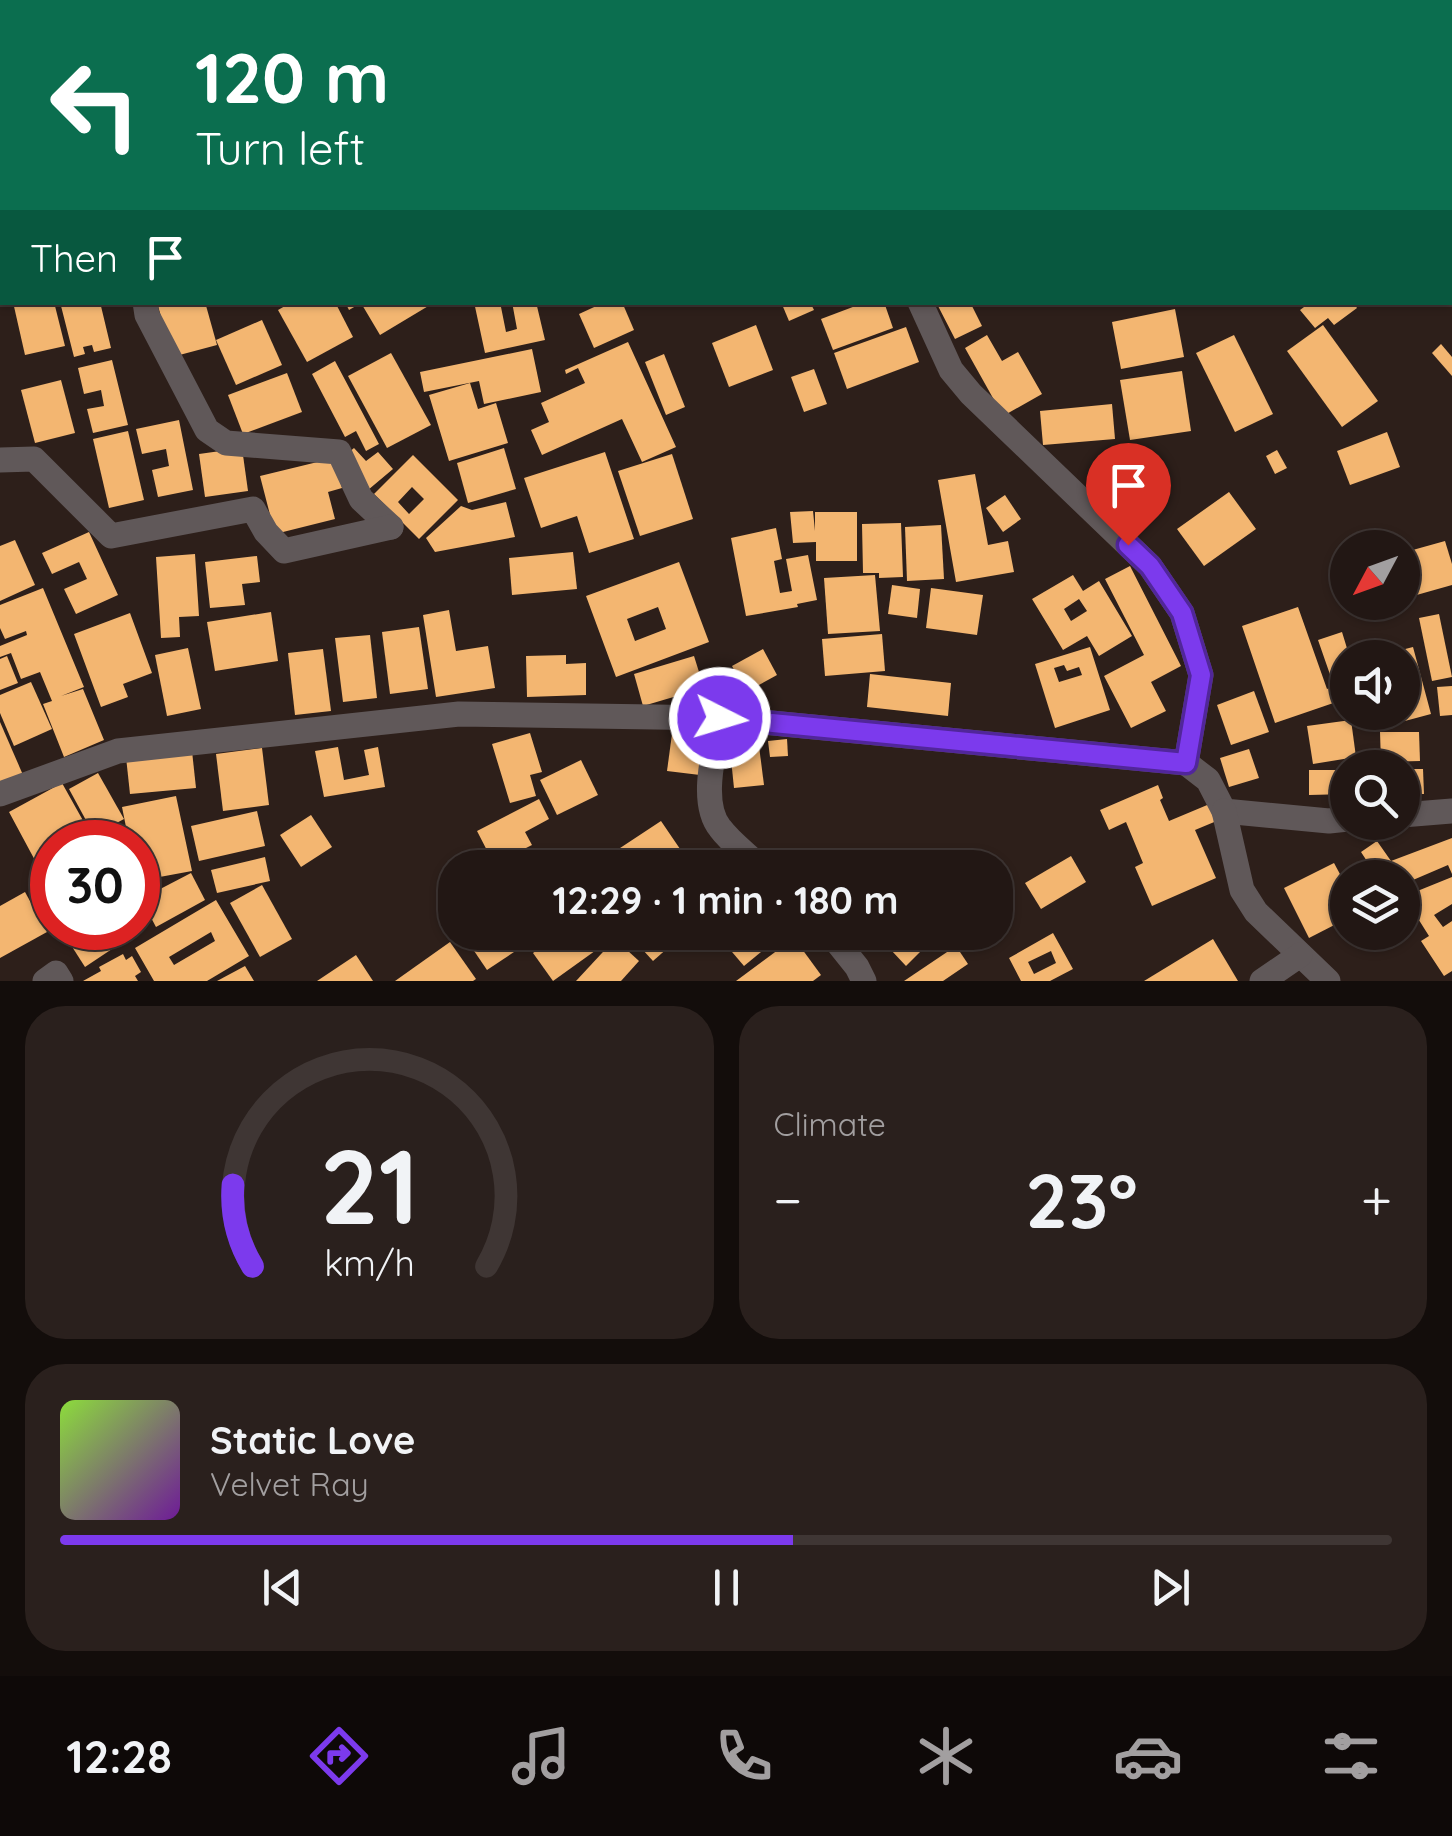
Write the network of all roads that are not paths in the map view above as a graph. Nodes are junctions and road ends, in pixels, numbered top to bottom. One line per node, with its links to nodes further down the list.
1 (145, 305): 3 (street)
2 (921, 305): 5 (street)
3 (0, 460)
4 (720, 718): 5 (street); 6 (street); 11 (street)
5 (1186, 763): 7 (street)
6 (0, 794)
7 (1224, 810): 10 (street); 13 (street)
8 (1452, 811): 9 (street)
9 (1420, 814)
10 (1330, 821)
11 (742, 850)
12 (844, 950): 16 (street)
13 (1300, 955): 17 (street); 18 (street)
14 (45, 981): 15 (street)
15 (61, 981)
16 (864, 981)
17 (1262, 981)
18 (1328, 981)

